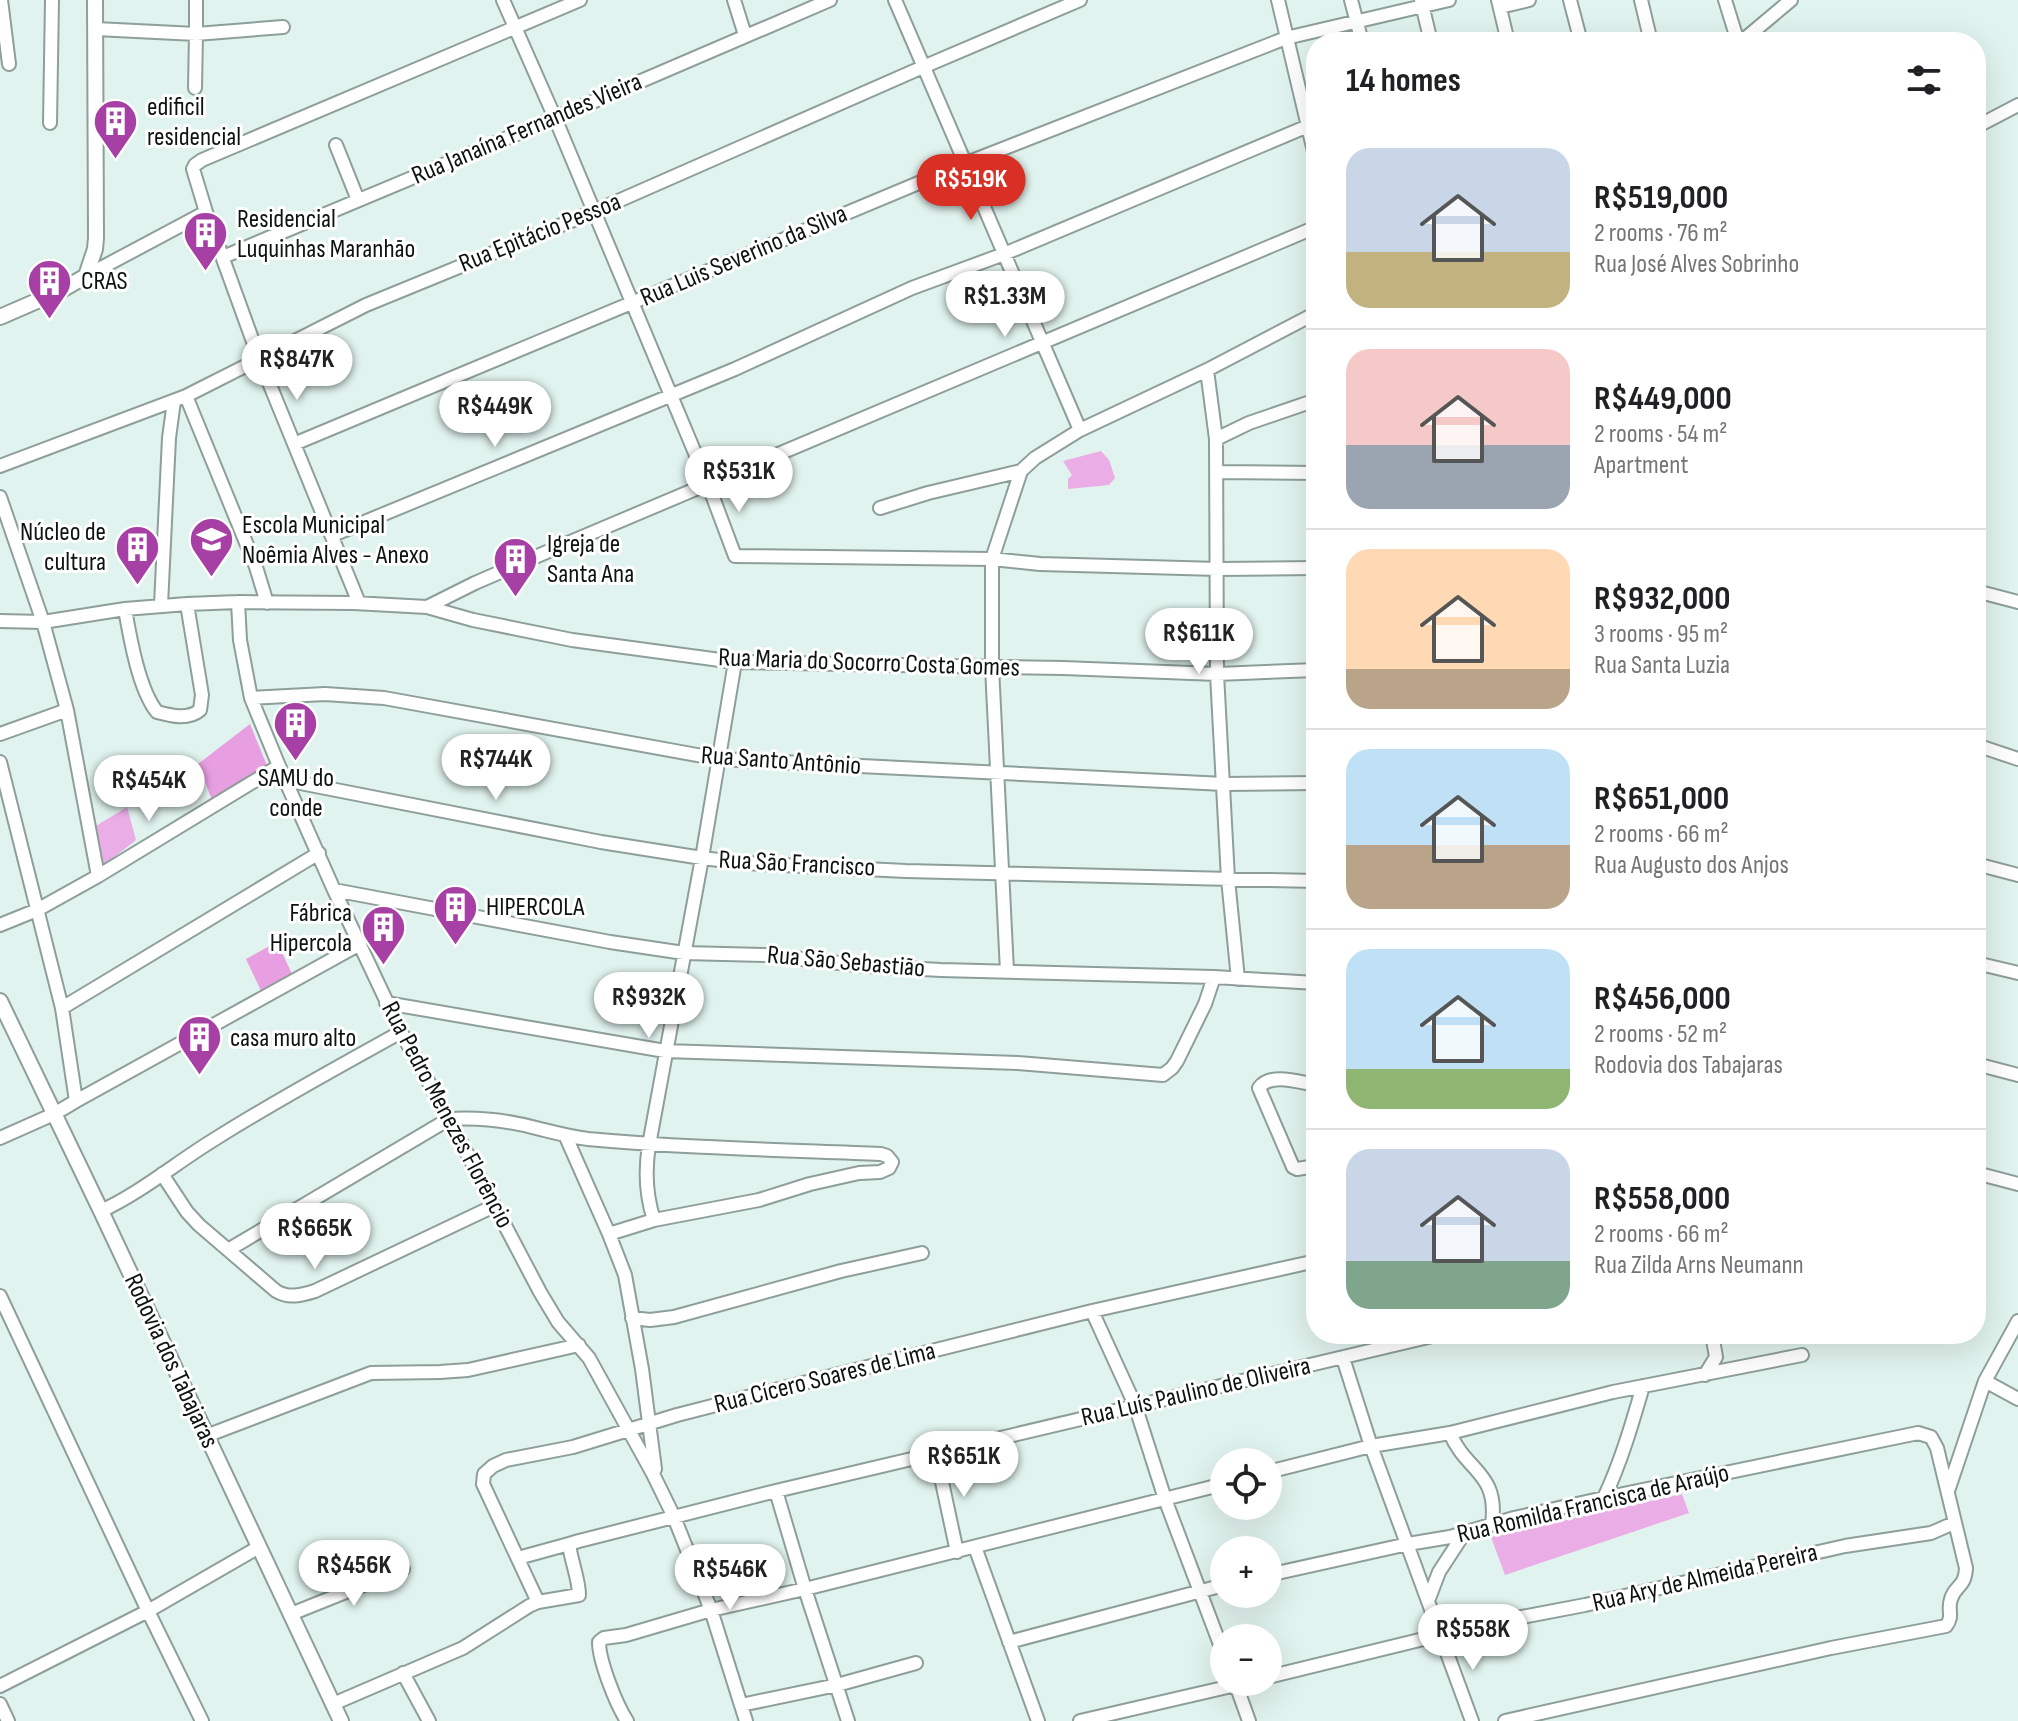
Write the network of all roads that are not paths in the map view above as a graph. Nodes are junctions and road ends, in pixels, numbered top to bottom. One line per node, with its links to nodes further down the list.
1 (1, 0): 37 (street)
2 (52, 0): 44 (street)
3 (95, 0): 24 (main road)
4 (196, 0): 34 (street)
5 (503, 0): 23 (street)
6 (578, 0): 23 (street)
7 (734, 0): 35 (street)
8 (830, 0): 35 (street, Rua Janaína Fernandes Vieira)
9 (895, 0): 38 (street)
10 (1080, 0): 38 (street, Rua Epitácio Pessoa)
11 (1278, 0): 36 (street)
12 (1351, 0): 21 (street)
13 (1449, 0): 19 (street, Rua Luis Severino da Silva)
14 (1529, 0): 20 (street)
15 (1570, 0): 29 (street)
16 (1641, 0): 30 (street)
17 (1725, 0): 31 (street)
18 (1791, 0): 32 (street)
19 (1422, 3): 21 (street, Rua Luis Severino da Silva); 27 (street)
20 (1499, 3): 28 (street)
21 (1357, 22): 25 (street, Rua Luis Severino da Silva); 26 (street)
22 (283, 27): 34 (street)
23 (515, 27): 41 (street); 49 (street)
24 (96, 29): 34 (street); 54 (main road)
25 (1313, 32)
26 (1360, 32)
27 (1429, 32)
28 (1506, 32)
29 (1578, 32)
30 (1649, 32)
31 (1736, 32)
32 (1752, 32)
33 (1306, 33): 36 (street, Rua Luis Severino da Silva)
34 (196, 34): 39 (street)
35 (745, 35): 41 (street, Rua Janaína Fernandes Vieira)
36 (1286, 38): 42 (street); 47 (street, Rua Luis Severino da Silva)
37 (9, 64)
38 (923, 67): 47 (street); 50 (street, Rua Epitácio Pessoa)
39 (195, 88)
40 (2018, 105): 43 (street)
41 (555, 118): 48 (street, Rua Janaína Fernandes Vieira); 50 (street)
42 (1306, 118)
43 (1986, 122)
44 (50, 123)
45 (1306, 127): 52 (street)
46 (336, 145): 48 (street)
47 (964, 164): 52 (street); 55 (street, Rua Luis Severino da Silva)
48 (358, 200): 53 (street, Rua Janaína Fernandes Vieira)
49 (206, 212): 53 (street); 54 (street)
50 (593, 212): 55 (street); 59 (street, Rua Epitácio Pessoa)
51 (1306, 231): 58 (street)
52 (1004, 254): 58 (street); 61 (street)
53 (223, 257): 59 (street)
54 (86, 276): 56 (main road)
55 (631, 303): 61 (street); 66 (street, Rua Luis Severino da Silva)
56 (0, 317)
57 (1306, 318): 60 (street)
58 (1041, 343): 64 (street); 71 (street)
59 (259, 358): 62 (street, Rua Epitácio Pessoa); 66 (street)
60 (1207, 370): 64 (street); 65 (street)
61 (671, 395): 71 (street); 74 (street)
62 (180, 398): 67 (street, Rua Epitácio Pessoa); 81 (street); 84 (street)
63 (1306, 403): 65 (street)
64 (1080, 430): 68 (street)
65 (1216, 439): 69 (street)
66 (294, 444): 74 (street)
67 (0, 466)
68 (1021, 471): 73 (street); 75 (street)
69 (1217, 472): 70 (street); 77 (street)
70 (1306, 473)
71 (708, 484): 75 (street); 85 (street)
72 (0, 497): 88 (street)
73 (880, 508)
74 (333, 535): 82 (street)
75 (992, 559): 77 (street); 90 (street)
76 (1306, 568): 77 (street)
77 (1218, 569): 92 (street)
78 (1986, 594): 80 (street)
79 (238, 602): 81 (street, Rua Maria do Socorro Costa Gomes); 83 (street, Rua Maria do Socorro Costa Gomes); 93 (street, Rua Pedro Menezes Florêncio)
80 (2018, 602)
81 (267, 603): 82 (street, Rua Maria do Socorro Costa Gomes)
82 (359, 603): 85 (street, Rua Maria do Socorro Costa Gomes)
83 (187, 604): 84 (street, Rua Maria do Socorro Costa Gomes); 86 (street)
84 (161, 605): 86 (street, Rua Maria do Socorro Costa Gomes)
85 (427, 607): 89 (street, Rua Maria do Socorro Costa Gomes)
86 (125, 609): 88 (street, Rua Maria do Socorro Costa Gomes)
87 (0, 621): 88 (street, Rua Maria do Socorro Costa Gomes)
88 (43, 622): 94 (street)
89 (735, 662): 90 (street, Rua Maria do Socorro Costa Gomes); 97 (street)
90 (992, 667): 92 (street, Rua Maria do Socorro Costa Gomes); 101 (street)
91 (1306, 670): 92 (street, Rua Maria do Socorro Costa Gomes)
92 (1217, 674): 104 (street)
93 (251, 698): 97 (street, Rua Santo Antônio); 100 (street, Rua Pedro Menezes Florêncio)
94 (67, 710): 95 (street); 110 (street)
95 (0, 734)
96 (1986, 748): 98 (street)
97 (719, 759): 101 (street, Rua Santo Antônio); 106 (street)
98 (2018, 759)
99 (0, 762): 114 (street)
100 (279, 766): 102 (street, Rua Pedro Menezes Florêncio); 110 (street)
101 (997, 772): 104 (street, Rua Santo Antônio); 108 (street)
102 (285, 780): 105 (street, Rua Pedro Menezes Florêncio); 106 (street, Rua São Francisco)
103 (1306, 783): 104 (street, Rua Santo Antônio)
104 (1224, 784): 111 (street)
105 (319, 853): 113 (street, Rua Pedro Menezes Florêncio); 126 (street)
106 (702, 858): 108 (street, Rua São Francisco); 117 (street)
107 (1986, 867): 109 (street)
108 (1003, 873): 111 (street, Rua São Francisco); 119 (street)
109 (2018, 875)
110 (98, 876): 114 (street)
111 (1228, 879): 112 (street, Rua São Francisco); 122 (street)
112 (1306, 881)
113 (334, 890): 116 (street, Rua Pedro Menezes Florêncio); 117 (street, Rua São Sebastião)
114 (38, 916): 115 (street); 126 (street)
115 (0, 925)
116 (360, 944): 125 (street, Rua Pedro Menezes Florêncio); 133 (street)
117 (684, 953): 119 (street, Rua São Sebastião); 129 (street)
118 (1986, 965): 120 (street)
119 (1007, 971): 121 (street, Rua São Sebastião)
120 (2018, 973)
121 (1214, 977): 122 (street, Rua São Sebastião); 129 (street)
122 (1238, 979): 123 (street, Rua São Sebastião)
123 (1306, 982)
124 (0, 1001): 127 (main road, Rodovia dos Tabajaras)
125 (386, 1003): 128 (street, Rua Pedro Menezes Florêncio); 129 (street)
126 (62, 1008): 133 (street)
127 (5, 1025): 134 (main road, Rodovia dos Tabajaras)
128 (401, 1032): 135 (street, Rua Pedro Menezes Florêncio); 140 (street)
129 (665, 1051): 138 (street)
130 (1986, 1067): 131 (street)
131 (2018, 1075)
132 (1306, 1084): 139 (street)
133 (76, 1101): 134 (street)
134 (54, 1114): 137 (street); 144 (main road, Rodovia dos Tabajaras)
135 (449, 1119): 136 (street); 143 (street, Rua Pedro Menezes Florêncio); 147 (street)
136 (566, 1137): 138 (street); 146 (street)
137 (0, 1138)
138 (649, 1145): 145 (street); 145 (street)
139 (1306, 1167)
140 (162, 1174): 144 (street); 147 (street)
141 (1986, 1176): 142 (street)
142 (2018, 1184)
143 (494, 1206): 147 (street); 156 (street, Rua Pedro Menezes Florêncio)
144 (101, 1211): 167 (main road, Rodovia dos Tabajaras)
145 (654, 1220): 146 (street)
146 (609, 1234): 152 (street)
147 (228, 1250)
148 (922, 1253): 152 (street)
149 (1306, 1264): 151 (street, Rua Cícero Soares de Lima)
150 (0, 1296): 195 (street)
151 (1092, 1311): 163 (street); 164 (street, Rua Cícero Soares de Lima)
152 (632, 1318): 164 (street)
153 (2018, 1321): 160 (street)
154 (1400, 1344): 158 (street, Rua Luís Paulino de Oliveira)
155 (1714, 1344): 159 (street)
156 (579, 1345): 165 (street, Rua Pedro Menezes Florêncio); 167 (street)
157 (1802, 1355): 159 (street)
158 (1343, 1358): 163 (street, Rua Luís Paulino de Oliveira); 168 (street)
159 (1705, 1375): 161 (street)
160 (1985, 1381): 162 (street); 174 (street)
161 (1643, 1386): 166 (street); 175 (street)
162 (2018, 1399)
163 (1135, 1405): 169 (street, Rua Luís Paulino de Oliveira); 176 (street)
164 (649, 1424): 165 (street, Rua Cícero Soares de Lima); 171 (street)
165 (630, 1430): 171 (street, Rua Pedro Menezes Florêncio); 186 (street, Rua Cícero Soares de Lima)
166 (1450, 1433): 168 (street); 179 (street)
167 (206, 1436): 183 (main road, Rodovia dos Tabajaras)
168 (1371, 1446): 170 (street); 182 (street)
169 (936, 1454): 173 (street, Rua Luís Paulino de Oliveira); 185 (street)
170 (1282, 1468)
171 (656, 1480): 177 (street, Rua Pedro Menezes Florêncio)
172 (1210, 1488): 176 (street)
173 (776, 1491): 177 (street, Rua Luís Paulino de Oliveira); 190 (street)
174 (1948, 1491): 175 (street, Rua Romilda Francisca de Araújo); 178 (street)
175 (1604, 1498): 179 (street, Rua Romilda Francisca de Araújo)
176 (1165, 1499): 184 (street); 191 (street)
177 (674, 1517): 181 (street, Rua Luís Paulino de Oliveira); 194 (street, Rua Pedro Menezes Florêncio)
178 (1954, 1523): 198 (street, Rua Ary de Almeida Pereira); 221 (street)
179 (1492, 1524): 180 (street, Rua Romilda Francisca de Araújo)
180 (1465, 1532): 182 (street, Rua Romilda Francisca de Araújo); 192 (street)
181 (569, 1544): 186 (street, Rua Luís Paulino de Oliveira); 193 (street)
182 (1408, 1544): 188 (street, Rua Romilda Francisca de Araújo); 192 (street)
183 (259, 1547): 195 (street); 196 (main road, Rodovia dos Tabajaras)
184 (975, 1547): 185 (street); 199 (street)
185 (957, 1552): 190 (street)
186 (518, 1558): 193 (street, Rua Cícero Soares de Lima)
187 (403, 1569): 196 (street)
188 (1282, 1572)
189 (1210, 1588): 191 (street)
190 (805, 1589): 194 (street); 203 (street)
191 (1198, 1591): 197 (street); 199 (street)
192 (1428, 1601): 198 (street)
193 (538, 1602): 201 (street)
194 (711, 1610): 209 (street, Rua Pedro Menezes Florêncio); 214 (street)
195 (148, 1611): 204 (street); 211 (street)
196 (291, 1614): 208 (main road, Rodovia dos Tabajaras)
197 (1211, 1624)
198 (1440, 1635): 202 (street, Rua Ary de Almeida Pereira); 220 (street)
199 (1009, 1642): 217 (street)
200 (916, 1663): 203 (street)
201 (403, 1673): 208 (street); 213 (street)
202 (1282, 1674)
203 (837, 1685): 209 (street); 216 (street)
204 (0, 1686)
205 (1210, 1690): 218 (street)
206 (1243, 1696): 219 (street)
207 (0, 1704): 210 (street)
208 (333, 1704): 212 (main road, Rodovia dos Tabajaras)
209 (741, 1705): 215 (street, Rua Pedro Menezes Florêncio)
210 (8, 1721)
211 (202, 1721)
212 (341, 1721)
213 (429, 1721)
214 (627, 1721)
215 (746, 1721)
216 (848, 1721)
217 (1038, 1721)
218 (1080, 1721)
219 (1249, 1721)
220 (1472, 1721)
221 (1505, 1721)

